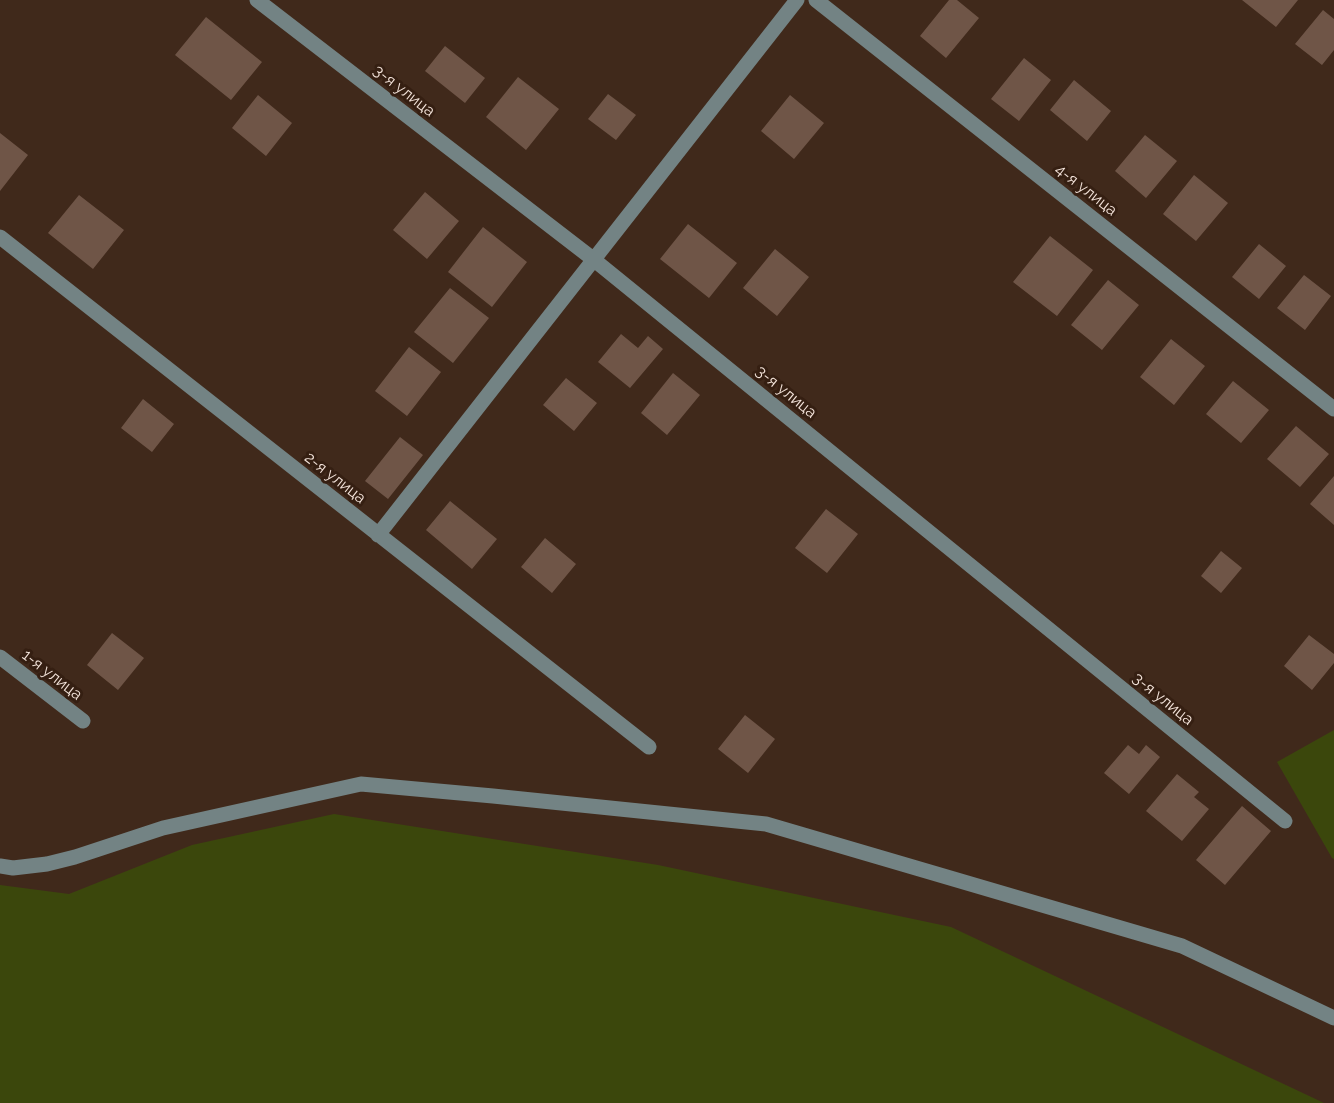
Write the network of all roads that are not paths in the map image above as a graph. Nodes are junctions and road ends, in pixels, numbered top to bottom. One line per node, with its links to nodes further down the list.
1 (257, 0): 5 (street, 3-я улица)
2 (797, 0): 5 (street)
3 (816, 0): 6 (street, 4-я улица)
4 (0, 237): 7 (street, 2-я улица)
5 (594, 260): 7 (street); 11 (street, 3-я улица)
6 (1334, 409)
7 (378, 535): 10 (street, 2-я улица)
8 (0, 657): 9 (street, 1-я улица)
9 (83, 721)
10 (648, 747)
11 (1285, 821)
12 (0, 866): 13 (street)
13 (1334, 1018)

